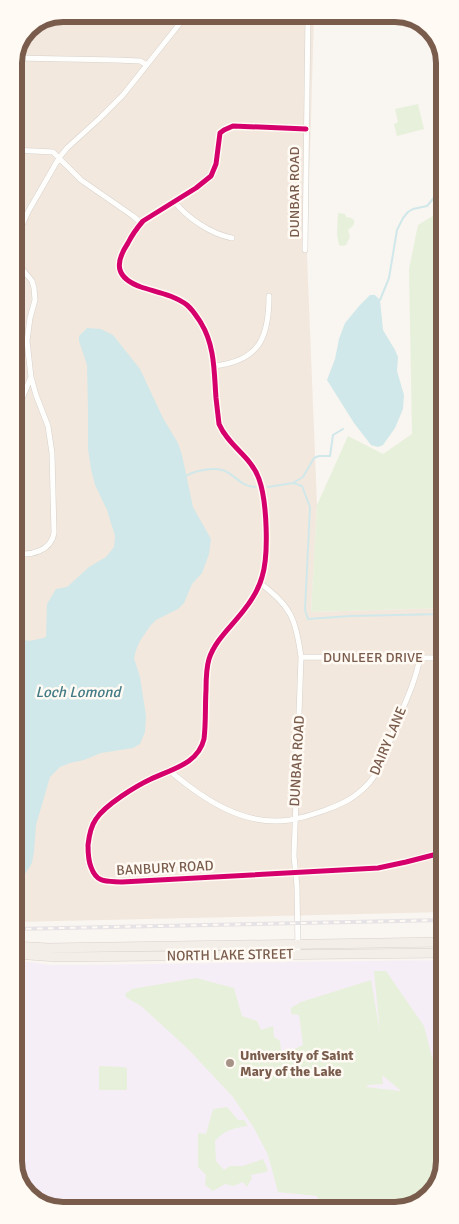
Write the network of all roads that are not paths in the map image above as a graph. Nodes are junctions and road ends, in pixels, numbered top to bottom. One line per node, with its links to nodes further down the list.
1 (181, 22): 4 (street)
2 (308, 23): 5 (street, DUNBAR ROAD)
3 (23, 58): 4 (street)
4 (147, 66): 7 (street)
5 (306, 129): 8 (street, BANBURY ROAD); 12 (street, DUNBAR ROAD)
6 (23, 150): 7 (street)
7 (59, 158): 9 (street); 10 (street)
8 (174, 202): 10 (street, BANBURY ROAD); 11 (street)
9 (23, 223)
10 (141, 223): 15 (street, BANBURY ROAD)
11 (232, 238)
12 (305, 250)
13 (23, 269): 16 (street)
14 (269, 296): 15 (street)
15 (214, 366): 19 (street, BANBURY ROAD)
16 (31, 377): 17 (street); 18 (street)
17 (23, 397)
18 (23, 554)
19 (260, 583): 20 (street, DUNBAR ROAD); 23 (street, BANBURY ROAD)
20 (301, 657): 21 (street, DUNLEER DRIVE); 24 (street, DUNBAR ROAD)
21 (420, 657): 22 (street, DUNLEER DRIVE); 24 (street, DAIRY LANE)
22 (436, 658)
23 (170, 770): 24 (street, DAIRY LANE); 26 (street, BANBURY ROAD)
24 (294, 819): 26 (street, DUNBAR ROAD)
25 (436, 854): 26 (street, BANBURY ROAD)
26 (296, 872): 28 (street, DUNBAR ROAD)
27 (436, 942): 28 (main road, NORTH LAKE STREET)
28 (298, 944): 29 (main road, NORTH LAKE STREET); 31 (street, DUNBAR ROAD)
29 (22, 946)
30 (436, 953): 31 (main road, NORTH LAKE STREET)
31 (298, 954): 32 (main road, NORTH LAKE STREET)
32 (22, 955)

